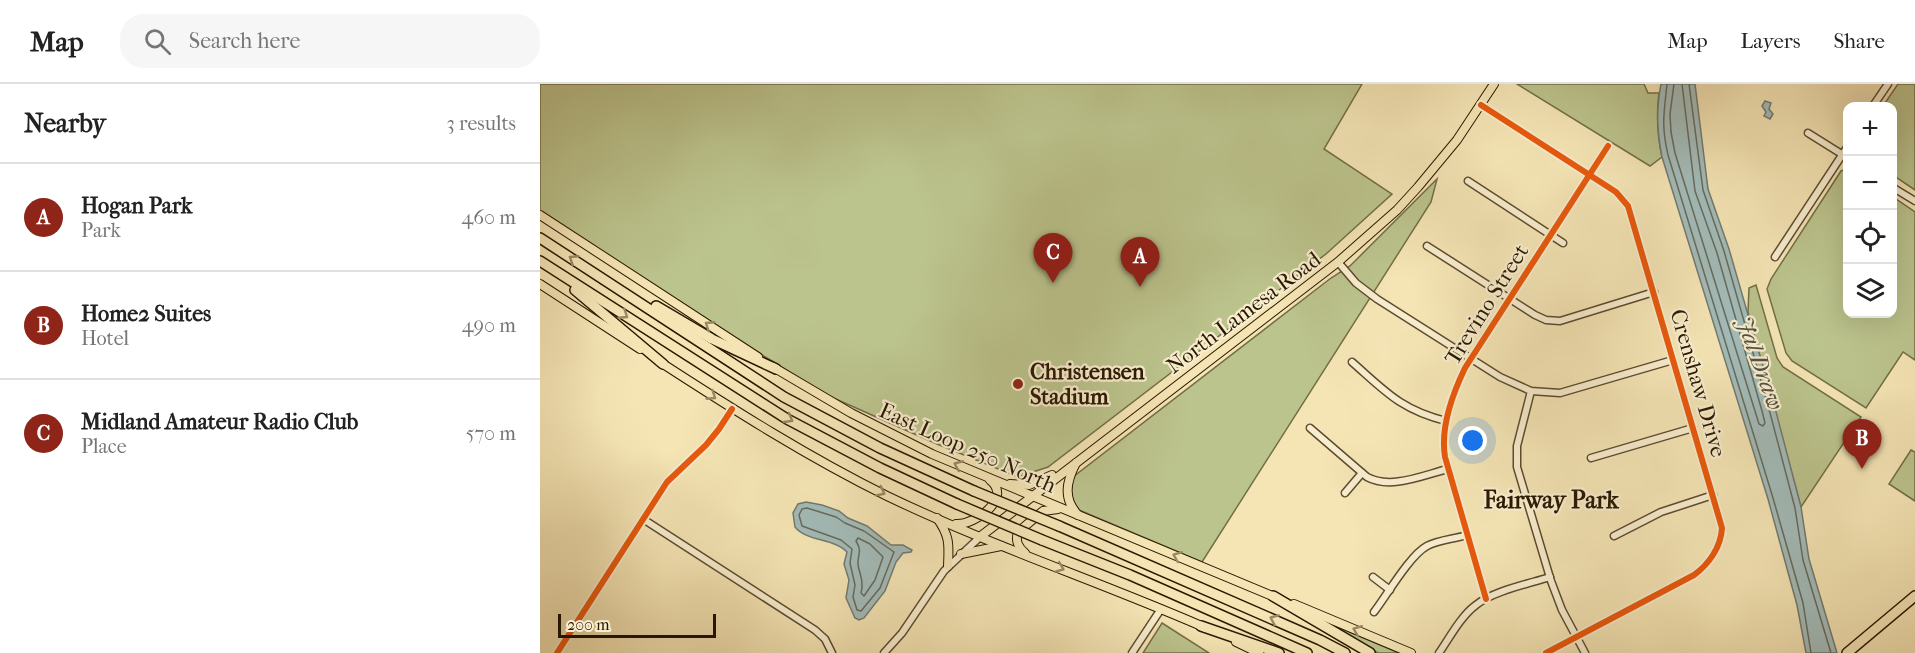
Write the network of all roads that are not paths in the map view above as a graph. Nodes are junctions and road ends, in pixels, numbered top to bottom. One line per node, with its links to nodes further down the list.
1 (1888, 84): 3 (street)
2 (1490, 85): 4 (main road, North Lamesa Road)
3 (1876, 102)
4 (1481, 105): 9 (street, Crenshaw Drive); 20 (main road, North Lamesa Road)
5 (1808, 133): 7 (street)
6 (1608, 146): 9 (street, Trevino Street)
7 (1843, 155)
8 (1843, 159): 18 (street)
9 (1590, 176): 14 (street, Trevino Street); 22 (street, Crenshaw Drive)
10 (1468, 181): 14 (street)
11 (1897, 190): 12 (street)
12 (1915, 201)
13 (540, 215): 29 (main road, East Loop 250 North, one-way to 13)
14 (1551, 235): 16 (street); 24 (street, Trevino Street)
15 (540, 237): 23 (highway, one-way to 15)
16 (1563, 243)
17 (1427, 246): 24 (street)
18 (1775, 257)
19 (540, 262): 28 (highway); 71 (highway, one-way to 71, bridge)
20 (1338, 262): 25 (street); 36 (main road, North Lamesa Road)
21 (540, 284): 28 (main road)
22 (1654, 292): 24 (street); 26 (street, Crenshaw Drive)
23 (625, 293): 29 (highway); 72 (highway, one-way to 23, bridge)
24 (1510, 299): 25 (street, Trevino Street)
25 (1471, 359): 30 (street); 32 (street, Trevino Street)
26 (1673, 360): 30 (street); 34 (street, Crenshaw Drive)
27 (1352, 362): 32 (street)
28 (663, 364): 31 (main road, one-way to 31)
29 (776, 369): 38 (main road, East Loop 250 North, one-way to 29)
30 (1531, 391): 56 (street)
31 (732, 409): 45 (main road, one-way to 45); 46 (street)
32 (1446, 421): 37 (street, Trevino Street)
33 (1310, 428): 39 (street)
34 (1693, 428): 35 (street); 42 (street, Crenshaw Drive)
35 (1591, 458)
36 (1077, 461): 40 (main road); 43 (main road, North Lamesa Road); 44 (main road)
37 (1448, 469): 39 (street); 48 (street, Trevino Street)
38 (977, 473): 40 (main road, East Loop 250 North); 47 (main road)
39 (1362, 473): 41 (street)
40 (996, 481): 43 (main road, East Loop 250 North)
41 (1345, 493)
42 (1713, 495): 50 (street); 64 (street, Crenshaw Drive)
43 (1031, 496): 44 (main road, East Loop 250 North); 49 (main road, North Lamesa Road)
44 (1079, 516): 53 (main road); 58 (main road, East Loop 250 North, one-way to 44)
45 (936, 517): 47 (main road); 54 (main road)
46 (643, 519): 65 (street); 66 (street)
47 (946, 521): 49 (main road)
48 (1467, 535): 57 (street); 60 (street, Trevino Street)
49 (981, 536): 51 (main road); 52 (street)
50 (1614, 536)
51 (1003, 545): 52 (main road); 53 (main road)
52 (961, 554): 54 (street)
53 (1027, 554): 61 (main road, one-way to 61)
54 (948, 566): 67 (street)
55 (1373, 577): 57 (street)
56 (1550, 577): 60 (street); 64 (street)
57 (1390, 590): 62 (street)
58 (1273, 596): 73 (highway); 74 (main road, East Loop 250 North, one-way to 58)
59 (1915, 596): 78 (highway)
60 (1485, 599): 75 (street)
61 (1161, 609): 63 (main road); 68 (street)
62 (1374, 612)
63 (1201, 626): 69 (main road); 70 (highway)
64 (1576, 636): 76 (street, Crenshaw Drive); 77 (street)
65 (557, 653)
66 (832, 653)
67 (884, 653)
68 (1132, 653)
69 (1259, 653)
70 (1280, 653)
71 (1307, 653)
72 (1345, 653)
73 (1370, 653)
74 (1412, 653)
75 (1439, 653)
76 (1546, 653)
77 (1585, 653)
78 (1847, 653)

